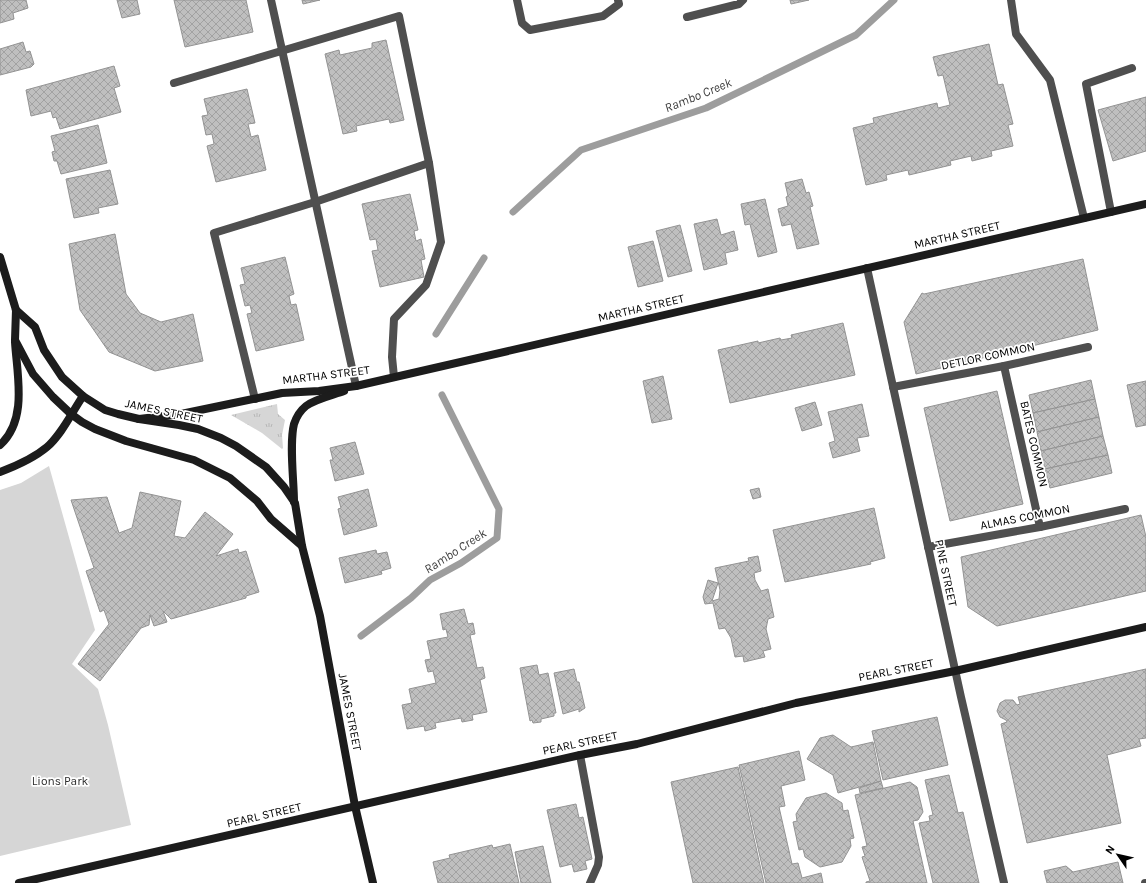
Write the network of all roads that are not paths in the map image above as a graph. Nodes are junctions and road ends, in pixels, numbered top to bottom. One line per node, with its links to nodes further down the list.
1 (270, 0): 7 (street)
2 (517, 0): 3 (street)
3 (618, 0)
4 (743, 0): 6 (street)
5 (1011, 0): 14 (street)
6 (687, 17)
7 (282, 50): 9 (street); 10 (street); 11 (street)
8 (1132, 68): 13 (street)
9 (174, 83)
10 (428, 164): 11 (street); 21 (street)
11 (315, 202): 22 (street); 25 (street)
12 (1146, 204): 13 (street, MARTHA STREET)
13 (1111, 212): 14 (street, MARTHA STREET)
14 (1084, 218): 16 (street, MARTHA STREET)
15 (0, 257): 17 (street)
16 (867, 268): 21 (street, MARTHA STREET); 23 (street, PINE STREET)
17 (16, 310): 18 (street); 24 (street, JAMES STREET)
18 (15, 340): 26 (street); 28 (street)
19 (1088, 347): 20 (street, DETLOR COMMON)
20 (1004, 366): 23 (street, DETLOR COMMON); 32 (street, BATES COMMON)
21 (394, 377): 22 (street, MARTHA STREET)
22 (356, 386): 25 (street, MARTHA STREET); 30 (street)
23 (893, 387): 34 (street, PINE STREET)
24 (83, 396): 26 (street); 27 (street, JAMES STREET)
25 (255, 399): 27 (street, MARTHA STREET)
26 (71, 414): 29 (street); 33 (street)
27 (139, 419): 30 (street, JAMES STREET)
28 (0, 445)
29 (0, 472)
30 (294, 503): 33 (street, JAMES STREET)
31 (1125, 509): 32 (street, ALMAS COMMON)
32 (1040, 527): 34 (street, ALMAS COMMON)
33 (302, 546): 38 (street, JAMES STREET)
34 (928, 547): 36 (street, PINE STREET)
35 (1146, 627): 36 (street, PEARL STREET)
36 (955, 671): 37 (street, PEARL STREET); 42 (street, PINE STREET)
37 (580, 755): 38 (street, PEARL STREET); 41 (street)
38 (355, 806): 39 (street, PEARL STREET); 40 (street, JAMES STREET)
39 (19, 883)
40 (373, 883)
41 (590, 883)
42 (1004, 883)

